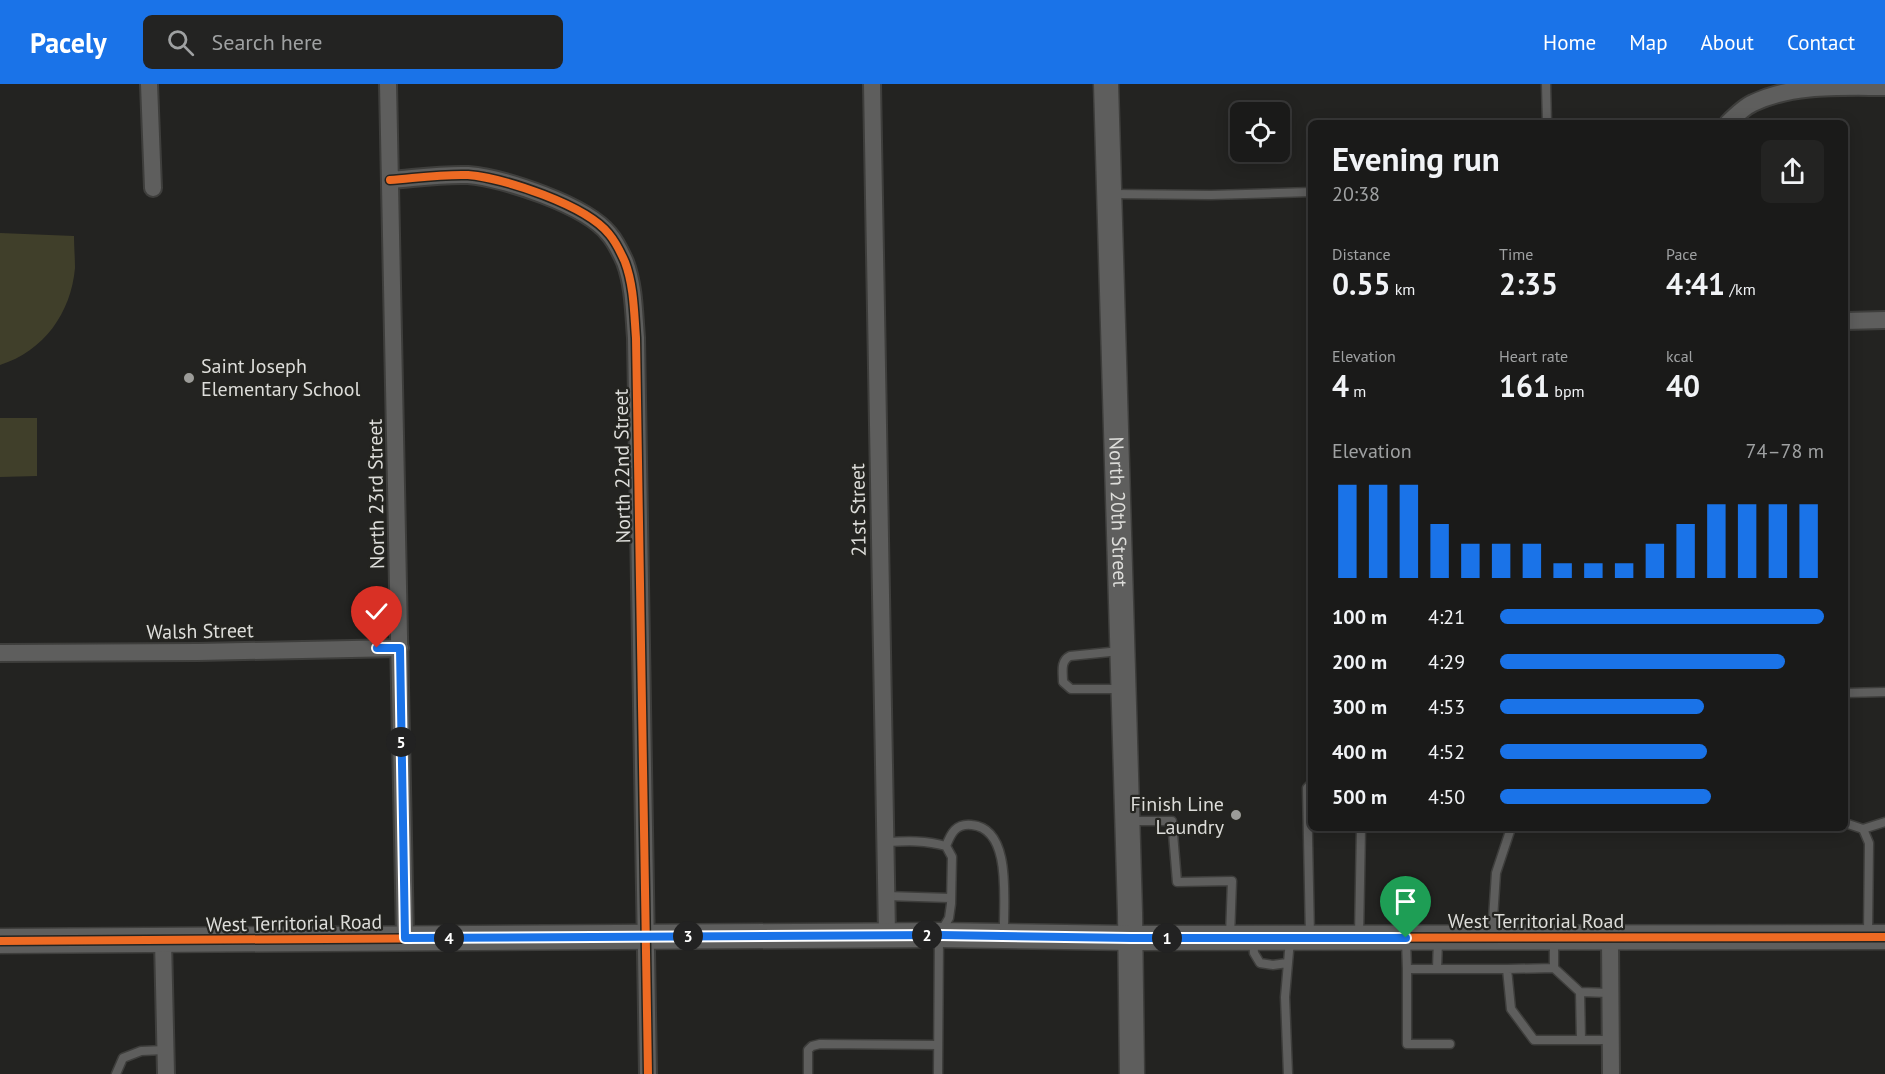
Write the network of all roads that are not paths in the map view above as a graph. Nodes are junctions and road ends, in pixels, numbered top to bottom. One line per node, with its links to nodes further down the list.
1 (149, 84): 10 (street)
2 (388, 84): 9 (street, North 23rd Street)
3 (872, 84): 28 (street, 21st Street)
4 (1106, 84): 12 (street, North 20th Street)
5 (1546, 84): 7 (lane)
6 (1885, 87): 8 (street)
7 (1547, 120)
8 (1732, 120)
9 (390, 180): 15 (street, North 23rd Street); 35 (street, North 22nd Street)
10 (153, 188)
11 (1308, 192): 12 (lane)
12 (1109, 194): 16 (street, North 20th Street)
13 (1885, 320): 14 (street)
14 (1848, 321)
15 (400, 648): 17 (street, Walsh Street); 37 (street, North 23rd Street)
16 (1123, 651): 18 (street, North 20th Street); 18 (lane)
17 (0, 653)
18 (1124, 689): 22 (street, North 20th Street)
19 (1885, 692): 20 (lane)
20 (1848, 693)
21 (1308, 787): 40 (lane)
22 (1128, 821): 38 (street, North 20th Street); 39 (lane)
23 (1885, 822): 25 (lane)
24 (1848, 824): 25 (lane)
25 (1863, 828): 36 (lane)
26 (1361, 831): 41 (lane)
27 (1510, 831): 44 (lane)
28 (885, 842): 29 (lane); 30 (street, 21st Street)
29 (946, 846): 31 (lane); 34 (lane)
30 (886, 896): 31 (lane); 32 (street, 21st Street)
31 (950, 898): 33 (lane)
32 (887, 935): 33 (street, West Territorial Road); 35 (street, West Territorial Road)
33 (939, 935): 34 (street, West Territorial Road); 59 (lane)
34 (1004, 935): 38 (street, West Territorial Road)
35 (647, 936): 37 (street, West Territorial Road); 63 (street, North 22nd Street)
36 (1877, 937): 46 (street, West Territorial Road)
37 (405, 938): 47 (street, West Territorial Road)
38 (1131, 938): 39 (street, West Territorial Road); 66 (street, North 20th Street)
39 (1241, 938): 40 (street, West Territorial Road); 49 (lane)
40 (1300, 938): 41 (street, West Territorial Road); 49 (lane)
41 (1359, 938): 42 (street, West Territorial Road)
42 (1406, 938): 43 (street, West Territorial Road); 51 (lane)
43 (1438, 938): 44 (street, West Territorial Road); 52 (lane)
44 (1491, 938): 45 (street, West Territorial Road)
45 (1554, 938): 46 (street, West Territorial Road); 50 (lane)
46 (1610, 938): 55 (street)
47 (163, 940): 48 (street, West Territorial Road); 60 (street)
48 (0, 941)
49 (1287, 963): 67 (lane)
50 (1554, 968): 53 (lane); 54 (lane)
51 (1407, 969): 52 (lane); 58 (lane)
52 (1437, 969): 53 (lane)
53 (1507, 969): 56 (lane)
54 (1580, 992): 55 (lane); 56 (lane)
55 (1610, 993): 57 (street)
56 (1581, 1040): 57 (lane)
57 (1610, 1040): 68 (street)
58 (1450, 1044)
59 (938, 1045): 64 (lane); 65 (lane)
60 (165, 1050): 61 (lane); 62 (street)
61 (116, 1074)
62 (166, 1074)
63 (648, 1074)
64 (807, 1074)
65 (938, 1074)
66 (1132, 1074)
67 (1288, 1074)
68 (1611, 1074)

